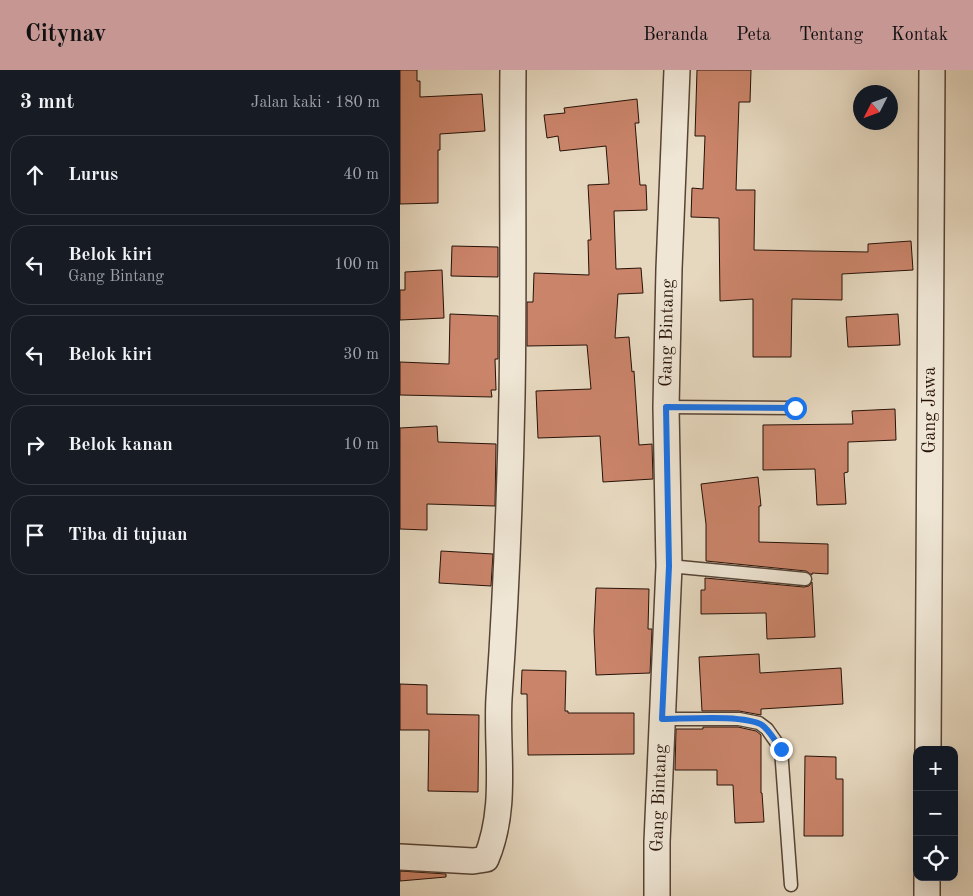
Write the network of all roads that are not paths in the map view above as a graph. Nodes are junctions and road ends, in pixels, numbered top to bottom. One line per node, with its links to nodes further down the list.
1 (513, 70): 10 (street)
2 (676, 70): 4 (street, Gang Bintang)
3 (932, 70): 9 (street, Gang Jawa)
4 (666, 407): 5 (lane); 6 (street, Gang Bintang)
5 (795, 408)
6 (669, 566): 7 (lane); 8 (street, Gang Bintang)
7 (805, 579)
8 (662, 719): 12 (lane); 13 (street, Gang Bintang)
9 (928, 746)
10 (400, 858)
11 (927, 881): 14 (street)
12 (790, 885)
13 (656, 896)
14 (927, 896)

